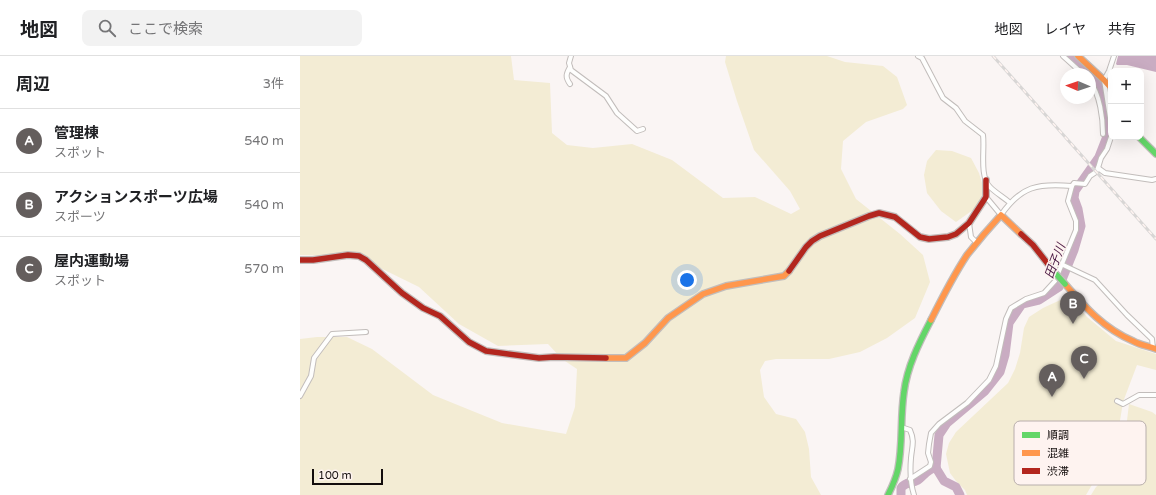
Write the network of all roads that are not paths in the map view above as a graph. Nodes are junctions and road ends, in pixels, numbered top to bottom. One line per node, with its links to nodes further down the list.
1 (571, 56): 6 (street)
2 (918, 56): 24 (street)
3 (1063, 56): 7 (street)
4 (1078, 56): 8 (street)
5 (1114, 56): 8 (street)
6 (570, 67): 9 (street); 17 (street)
7 (1076, 68)
8 (1104, 80): 10 (street); 11 (street)
9 (570, 84)
10 (1108, 85)
11 (1104, 88): 12 (street); 14 (street)
12 (1096, 91)
13 (1096, 94): 16 (street)
14 (1108, 104)
15 (1108, 125): 16 (street)
16 (1103, 126): 18 (street)
17 (643, 129)
18 (1103, 134)
19 (1110, 140): 22 (street)
20 (1142, 140): 21 (street)
21 (1156, 154)
22 (1098, 168): 23 (street); 25 (street)
23 (1156, 179)
24 (986, 180): 26 (street); 27 (street)
25 (1074, 184): 27 (street); 32 (street)
26 (986, 197): 28 (street); 29 (street)
27 (1010, 202): 28 (street)
28 (1001, 215): 30 (street); 34 (street, bridge)
29 (968, 223): 30 (street); 31 (street)
30 (976, 243): 38 (street)
31 (300, 260)
32 (1061, 264): 34 (street); 39 (street)
33 (366, 332): 36 (street)
34 (1155, 349)
35 (1156, 395): 37 (street)
36 (300, 396)
37 (1117, 401)
38 (901, 427): 39 (street); 40 (street)
39 (910, 480): 41 (street)
40 (888, 495)
41 (914, 495)

